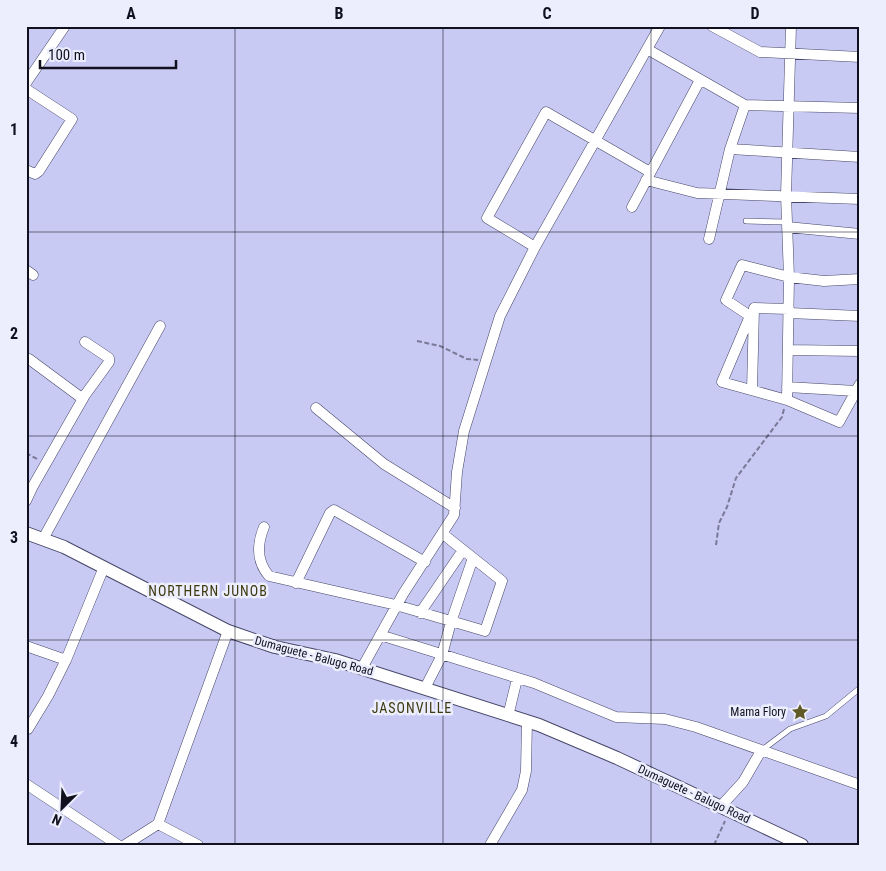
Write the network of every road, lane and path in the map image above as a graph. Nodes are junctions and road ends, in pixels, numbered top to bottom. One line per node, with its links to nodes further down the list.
1 (65, 26): 9 (street)
2 (660, 26): 5 (street)
3 (712, 26): 6 (street)
4 (791, 26): 6 (street)
5 (647, 49): 8 (street); 14 (street)
6 (790, 55): 7 (street); 12 (street)
7 (860, 57)
8 (700, 80): 11 (street); 19 (street)
9 (26, 83)
10 (26, 89): 18 (street)
11 (745, 105): 12 (street); 15 (street)
12 (789, 105): 13 (street); 16 (street)
13 (860, 108)
14 (596, 140): 19 (street); 28 (street); 28 (street)
15 (730, 149): 16 (street); 20 (street)
16 (786, 154): 17 (street); 21 (street)
17 (860, 157)
18 (26, 170)
19 (648, 176): 20 (street); 23 (street)
20 (719, 193): 21 (street); 27 (street)
21 (786, 195): 22 (street); 25 (street)
22 (860, 200)
23 (632, 207)
24 (746, 221): 25 (lane)
25 (787, 225): 26 (street); 29 (street)
26 (860, 234)
27 (709, 238)
28 (535, 247): 40 (street)
29 (790, 277): 30 (street); 31 (street); 33 (street)
30 (860, 279)
31 (789, 311): 32 (street); 33 (street); 37 (street)
32 (860, 316)
33 (752, 317): 43 (street); 43 (street)
34 (160, 326): 54 (street)
35 (417, 341): 40 (path)
36 (85, 342): 44 (street)
37 (788, 350): 38 (street); 41 (street)
38 (860, 351)
39 (29, 359): 44 (street)
40 (485, 361): 50 (street)
41 (787, 387): 42 (street); 45 (street)
42 (858, 387): 45 (street)
43 (752, 390): 45 (street)
44 (83, 399): 48 (street)
45 (787, 400): 55 (path)
46 (316, 408): 50 (street)
47 (26, 453): 48 (path)
48 (46, 463): 49 (street)
49 (26, 501)
50 (455, 508): 53 (street)
51 (264, 527): 60 (street)
52 (26, 532): 54 (street, Dumaguete - Balugo Road)
53 (443, 534): 56 (street); 58 (street)
54 (44, 539): 59 (street, Dumaguete - Balugo Road)
55 (716, 545)
56 (464, 550): 57 (street); 62 (street)
57 (473, 558): 63 (street); 63 (street)
58 (425, 562): 60 (street); 61 (street)
59 (104, 567): 64 (street, Dumaguete - Balugo Road); 68 (street)
60 (296, 583): 61 (street)
61 (396, 605): 62 (street); 65 (street)
62 (420, 613): 63 (street)
63 (451, 622): 67 (street)
64 (228, 631): 69 (street, Dumaguete - Balugo Road); 80 (street)
65 (380, 635): 67 (street); 69 (street)
66 (26, 646): 68 (street)
67 (442, 655): 70 (street); 71 (street)
68 (66, 660): 75 (street)
69 (362, 668): 71 (street, Dumaguete - Balugo Road)
70 (517, 679): 73 (street); 76 (street)
71 (425, 688): 73 (street, Dumaguete - Balugo Road)
72 (860, 688): 76 (lane)
73 (508, 716): 74 (street, Dumaguete - Balugo Road)
74 (526, 721): 79 (street, Dumaguete - Balugo Road); 84 (street)
75 (26, 727)
76 (761, 751): 78 (street); 79 (street)
77 (26, 784): 81 (street)
78 (860, 785)
79 (726, 808): 85 (path); 86 (street, Dumaguete - Balugo Road)
80 (158, 824): 82 (street); 83 (street)
81 (118, 845)
82 (125, 845)
83 (198, 845)
84 (490, 845)
85 (714, 845)
86 (802, 845)

